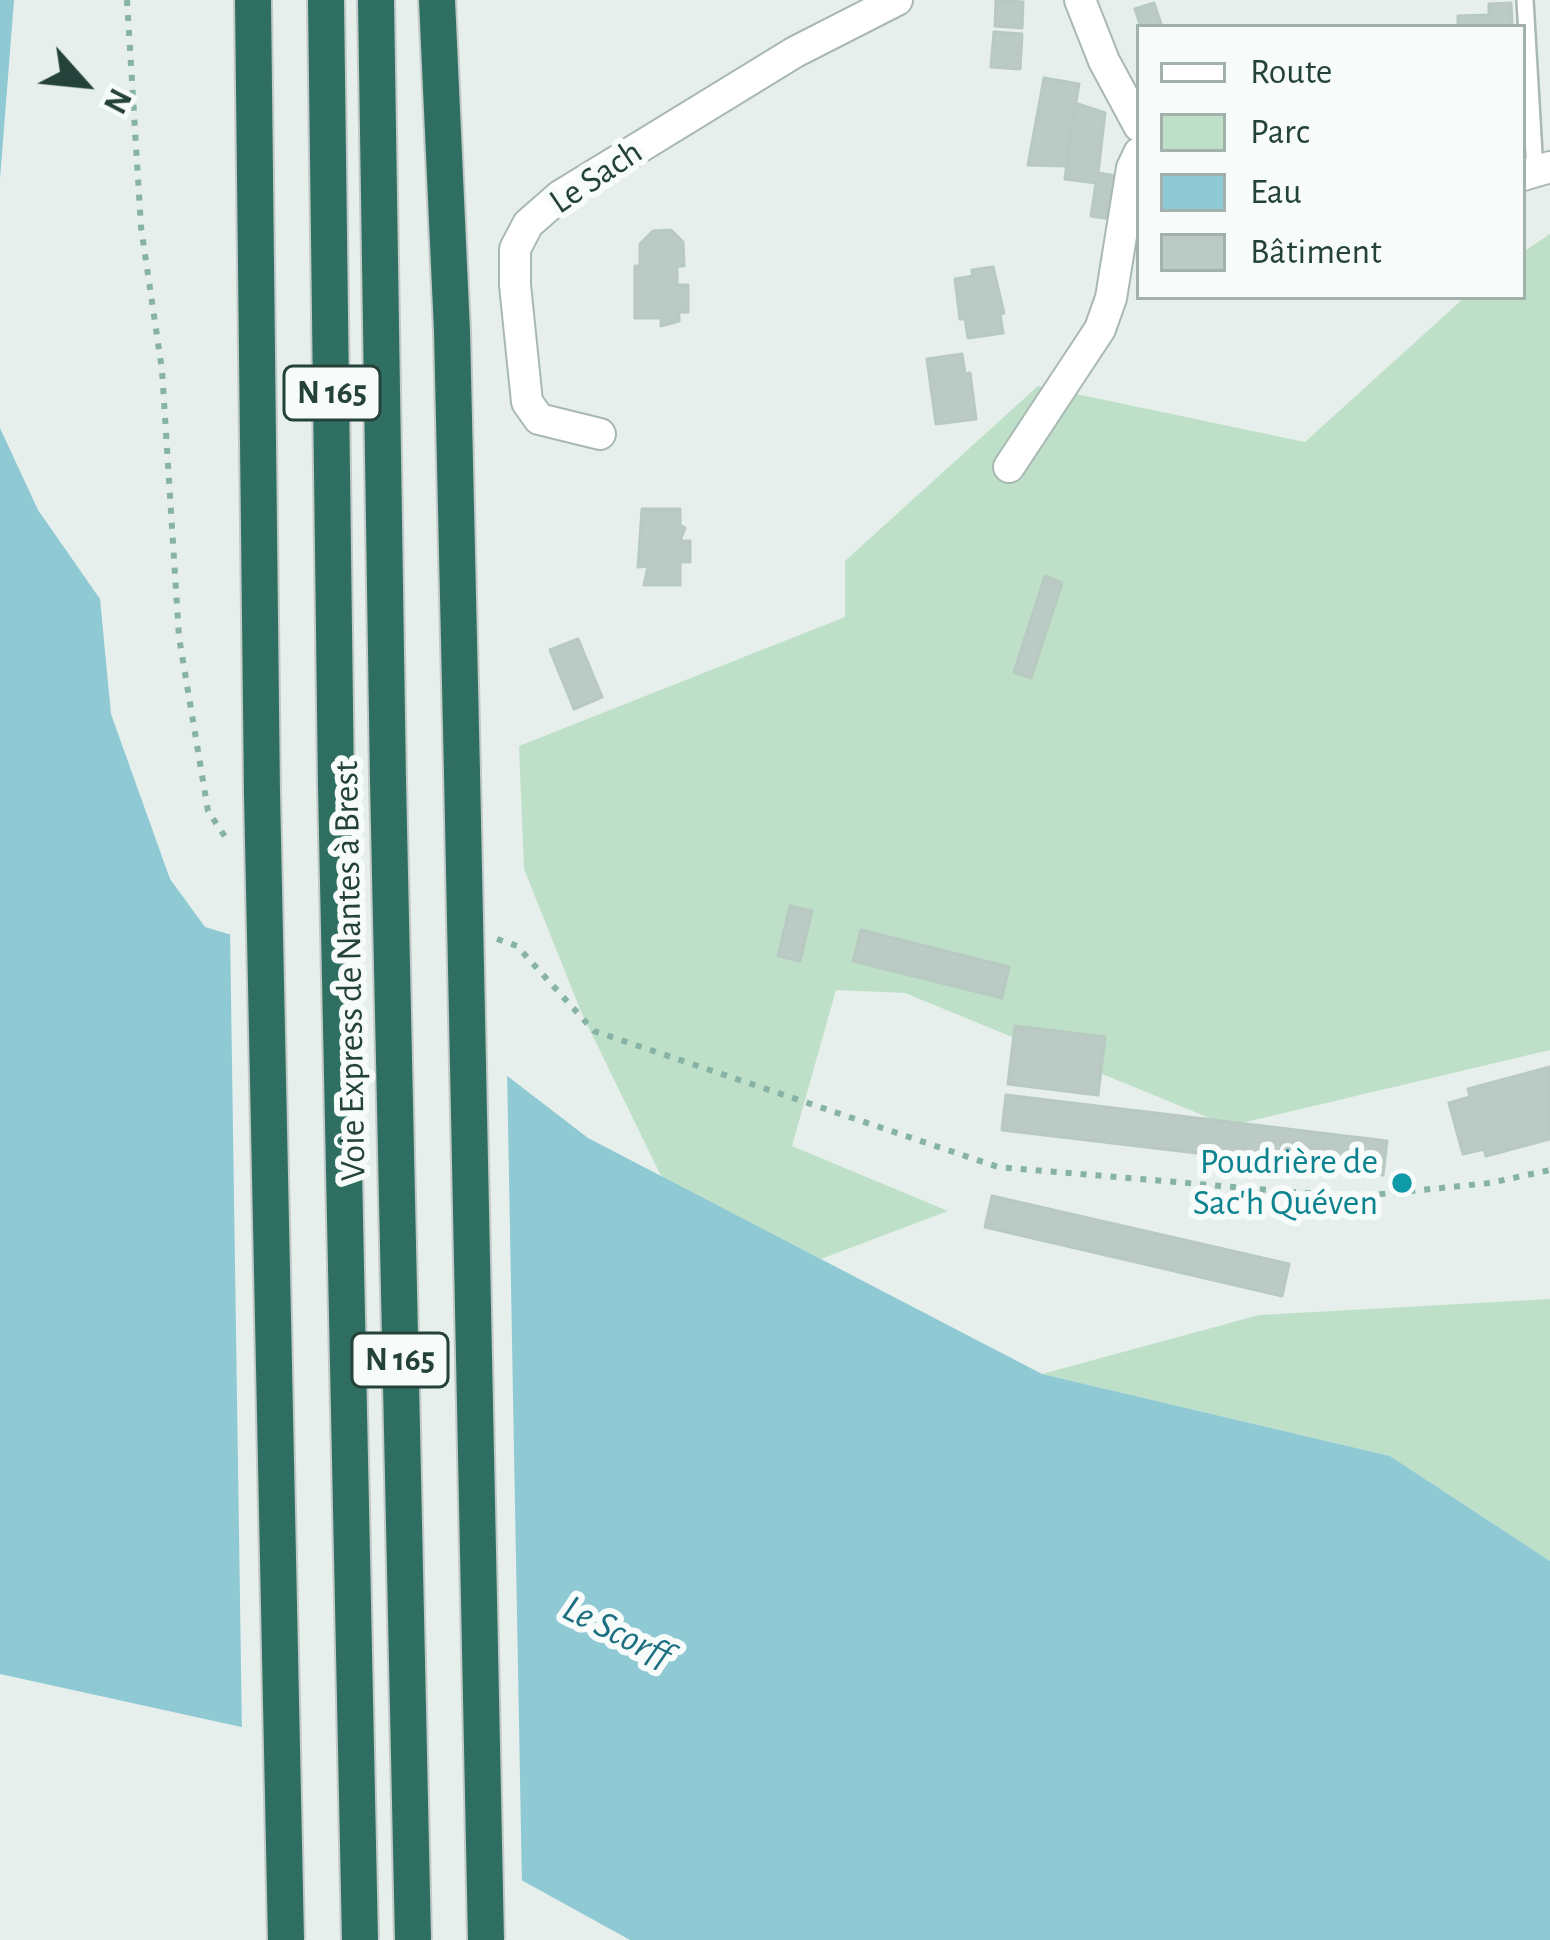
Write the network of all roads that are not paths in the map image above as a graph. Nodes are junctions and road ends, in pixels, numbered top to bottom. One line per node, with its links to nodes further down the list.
1 (253, 0): 13 (highway, bridge)
2 (326, 0): 14 (highway, Voie Express de Nantes à Brest / N 165, bridge)
3 (376, 0): 15 (highway, Voie Express de Nantes à Brest / N 165, bridge)
4 (437, 0): 16 (highway, bridge)
5 (897, 0): 11 (street, Le Sach)
6 (1081, 0): 8 (street)
7 (1525, 0): 10 (lane)
8 (1136, 120)
9 (1136, 159): 12 (street)
10 (1536, 171)
11 (601, 434)
12 (1009, 467)
13 (286, 1940)
14 (360, 1940)
15 (412, 1940)
16 (486, 1940)

